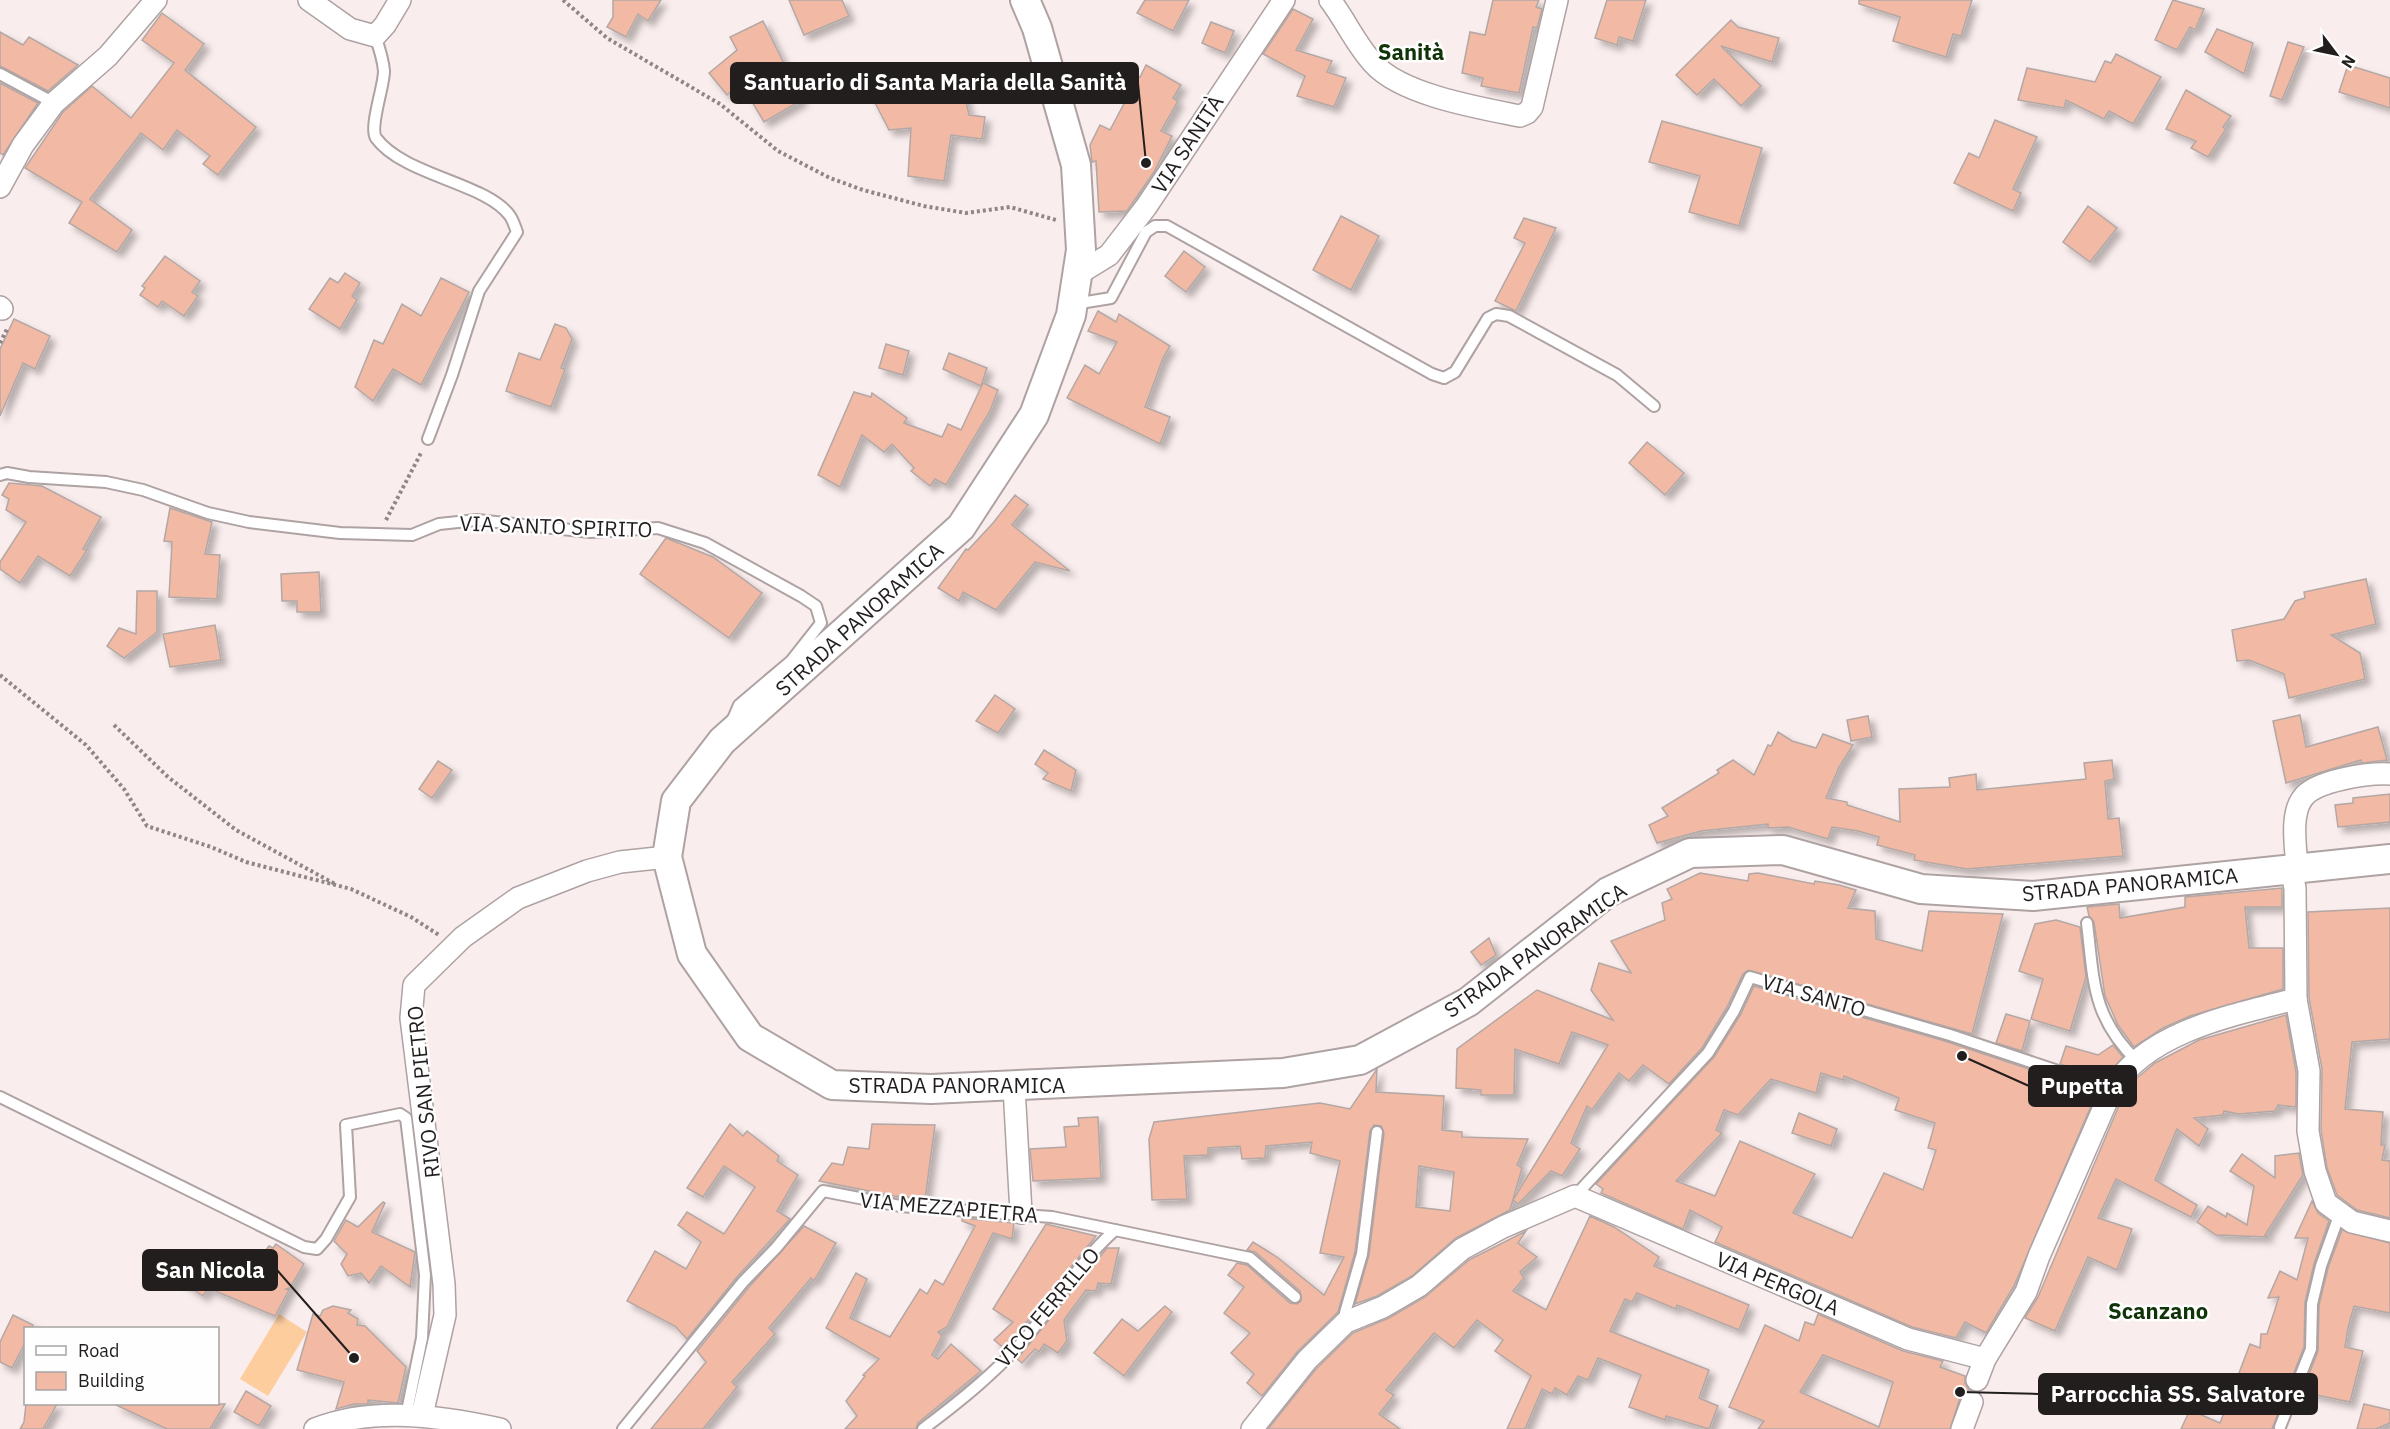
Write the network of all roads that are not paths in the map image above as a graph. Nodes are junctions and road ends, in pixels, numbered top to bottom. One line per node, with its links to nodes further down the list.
1 (156, 0): 10 (street)
2 (309, 0): 8 (street)
3 (400, 0): 8 (street)
4 (1025, 0): 12 (main road, STRADA PANORAMICA)
5 (1284, 0): 12 (street, VIA SANITÀ)
6 (1330, 0): 7 (street)
7 (1557, 0)
8 (375, 36): 15 (lane)
9 (0, 74): 10 (lane)
10 (54, 103): 11 (street)
11 (0, 187)
12 (1078, 274): 13 (main road, STRADA PANORAMICA)
13 (1074, 304): 14 (lane); 17 (main road, STRADA PANORAMICA)
14 (1654, 406)
15 (428, 439)
16 (0, 475): 17 (lane, VIA SANTO SPIRITO)
17 (725, 739): 19 (main road, STRADA PANORAMICA)
18 (2390, 774): 21 (street)
19 (667, 857): 25 (main road, STRADA PANORAMICA); 39 (street, RIVO SAN PIETRO)
20 (2390, 859): 21 (main road, STRADA PANORAMICA)
21 (2294, 868): 23 (street); 25 (main road, STRADA PANORAMICA)
22 (2087, 922): 24 (lane)
23 (2296, 999): 24 (street); 30 (street)
24 (2137, 1060): 26 (street)
25 (1014, 1087): 31 (street)
26 (2112, 1089): 29 (lane, VIA SANTO); 36 (street)
27 (0, 1097): 39 (lane)
28 (1377, 1132): 35 (lane)
29 (1575, 1197): 35 (street); 36 (street, VIA PERGOLA)
30 (2340, 1213): 33 (street); 40 (lane)
31 (1021, 1214): 32 (lane, VIA MEZZAPIETRA); 43 (lane, VIA MEZZAPIETRA)
32 (1115, 1230): 34 (lane, VIA MEZZAPIETRA); 44 (lane, VICO FERRILLO)
33 (2390, 1232)
34 (1295, 1297)
35 (1346, 1322): 45 (street)
36 (1985, 1359): 37 (street)
37 (1977, 1380)
38 (1972, 1402): 46 (street)
39 (414, 1415): 41 (street); 42 (street)
40 (2280, 1427)
41 (315, 1429)
42 (500, 1429)
43 (624, 1429)
44 (924, 1429)
45 (1252, 1429)
46 (1962, 1429)

